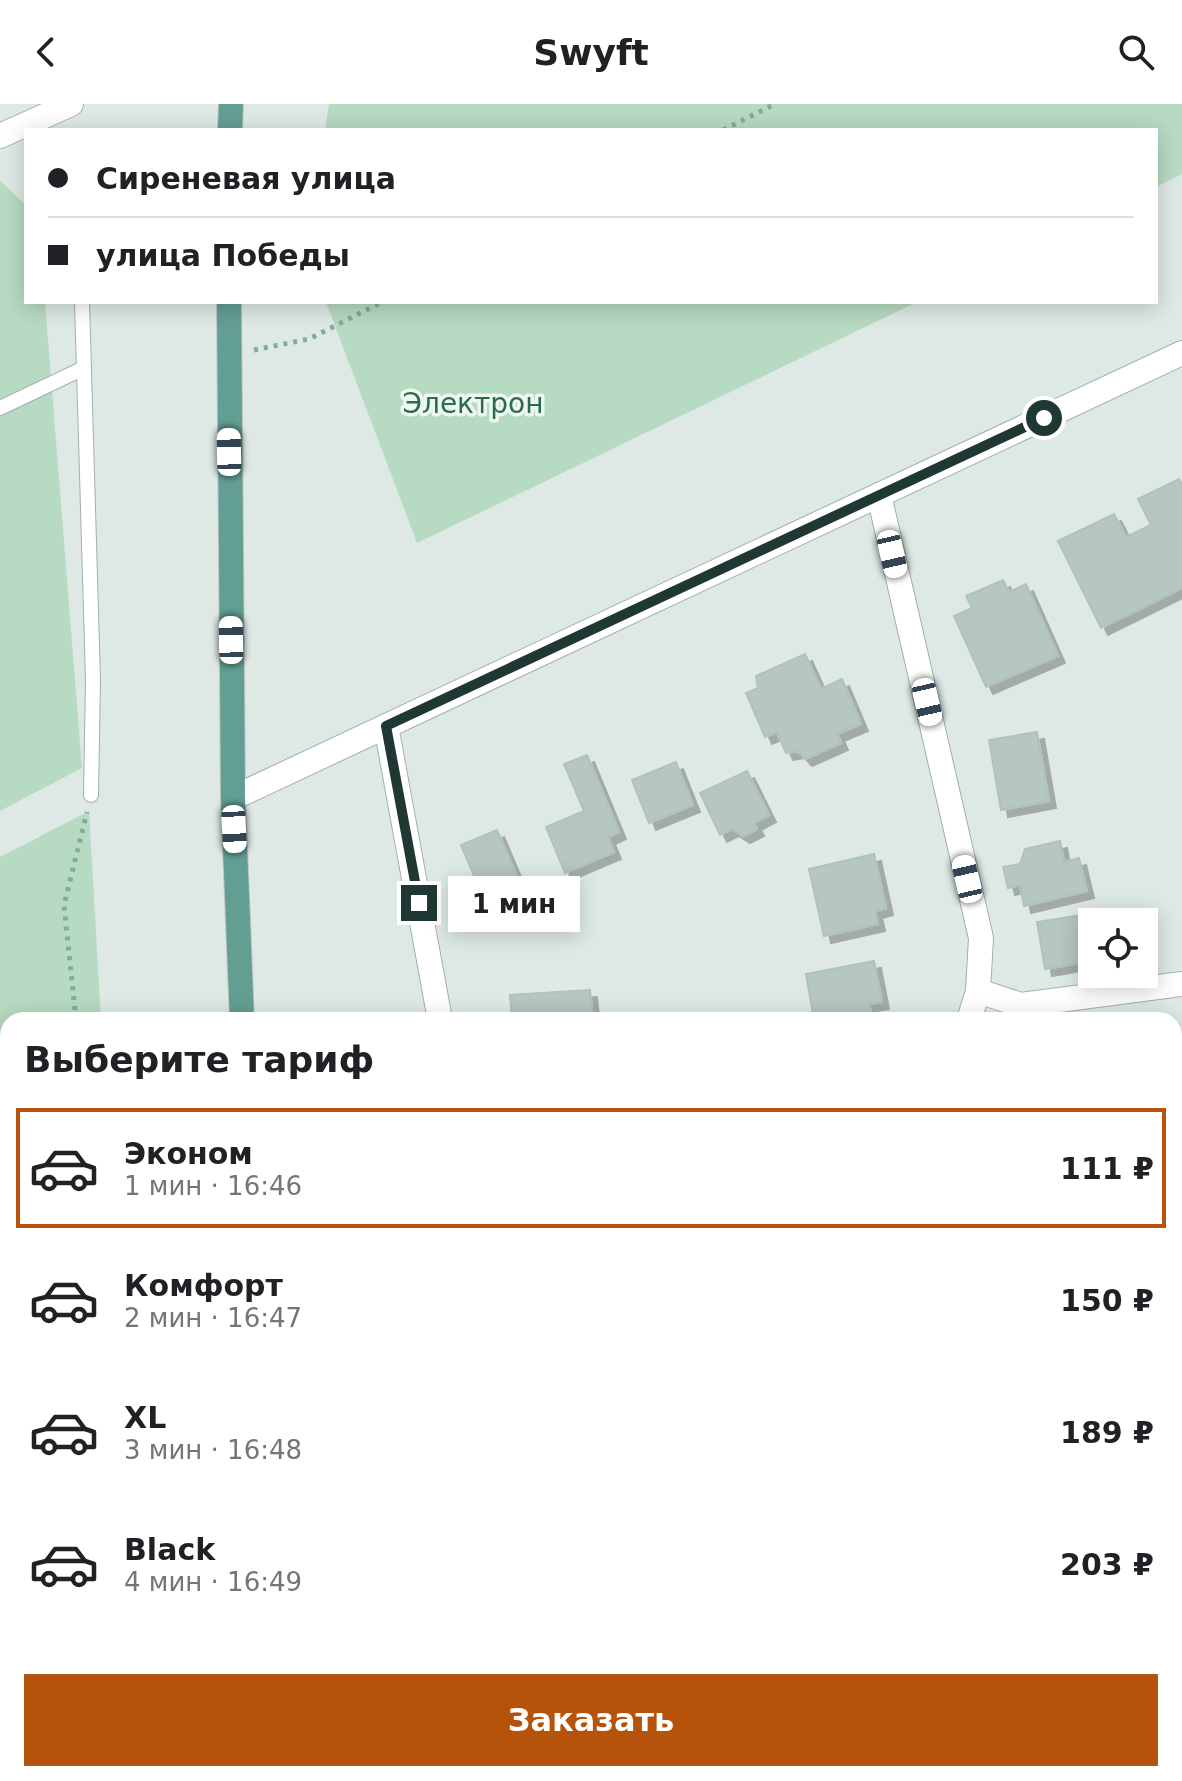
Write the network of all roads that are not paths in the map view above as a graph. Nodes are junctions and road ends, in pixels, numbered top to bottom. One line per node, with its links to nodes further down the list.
1 (71, 104): 3 (street)
2 (231, 104): 4 (main road)
3 (48, 116): 5 (street)
4 (230, 128)
5 (0, 136)
6 (82, 304): 9 (lane)
7 (229, 304): 14 (main road)
8 (1182, 353): 11 (street)
9 (84, 368): 10 (lane); 13 (lane)
10 (0, 408)
11 (879, 495): 12 (street); 16 (street)
12 (386, 726): 14 (street); 18 (street)
13 (91, 795)
14 (233, 798): 17 (main road)
15 (1182, 984): 16 (street)
16 (978, 991): 19 (street)
17 (242, 1012)
18 (439, 1012)
19 (971, 1012)

